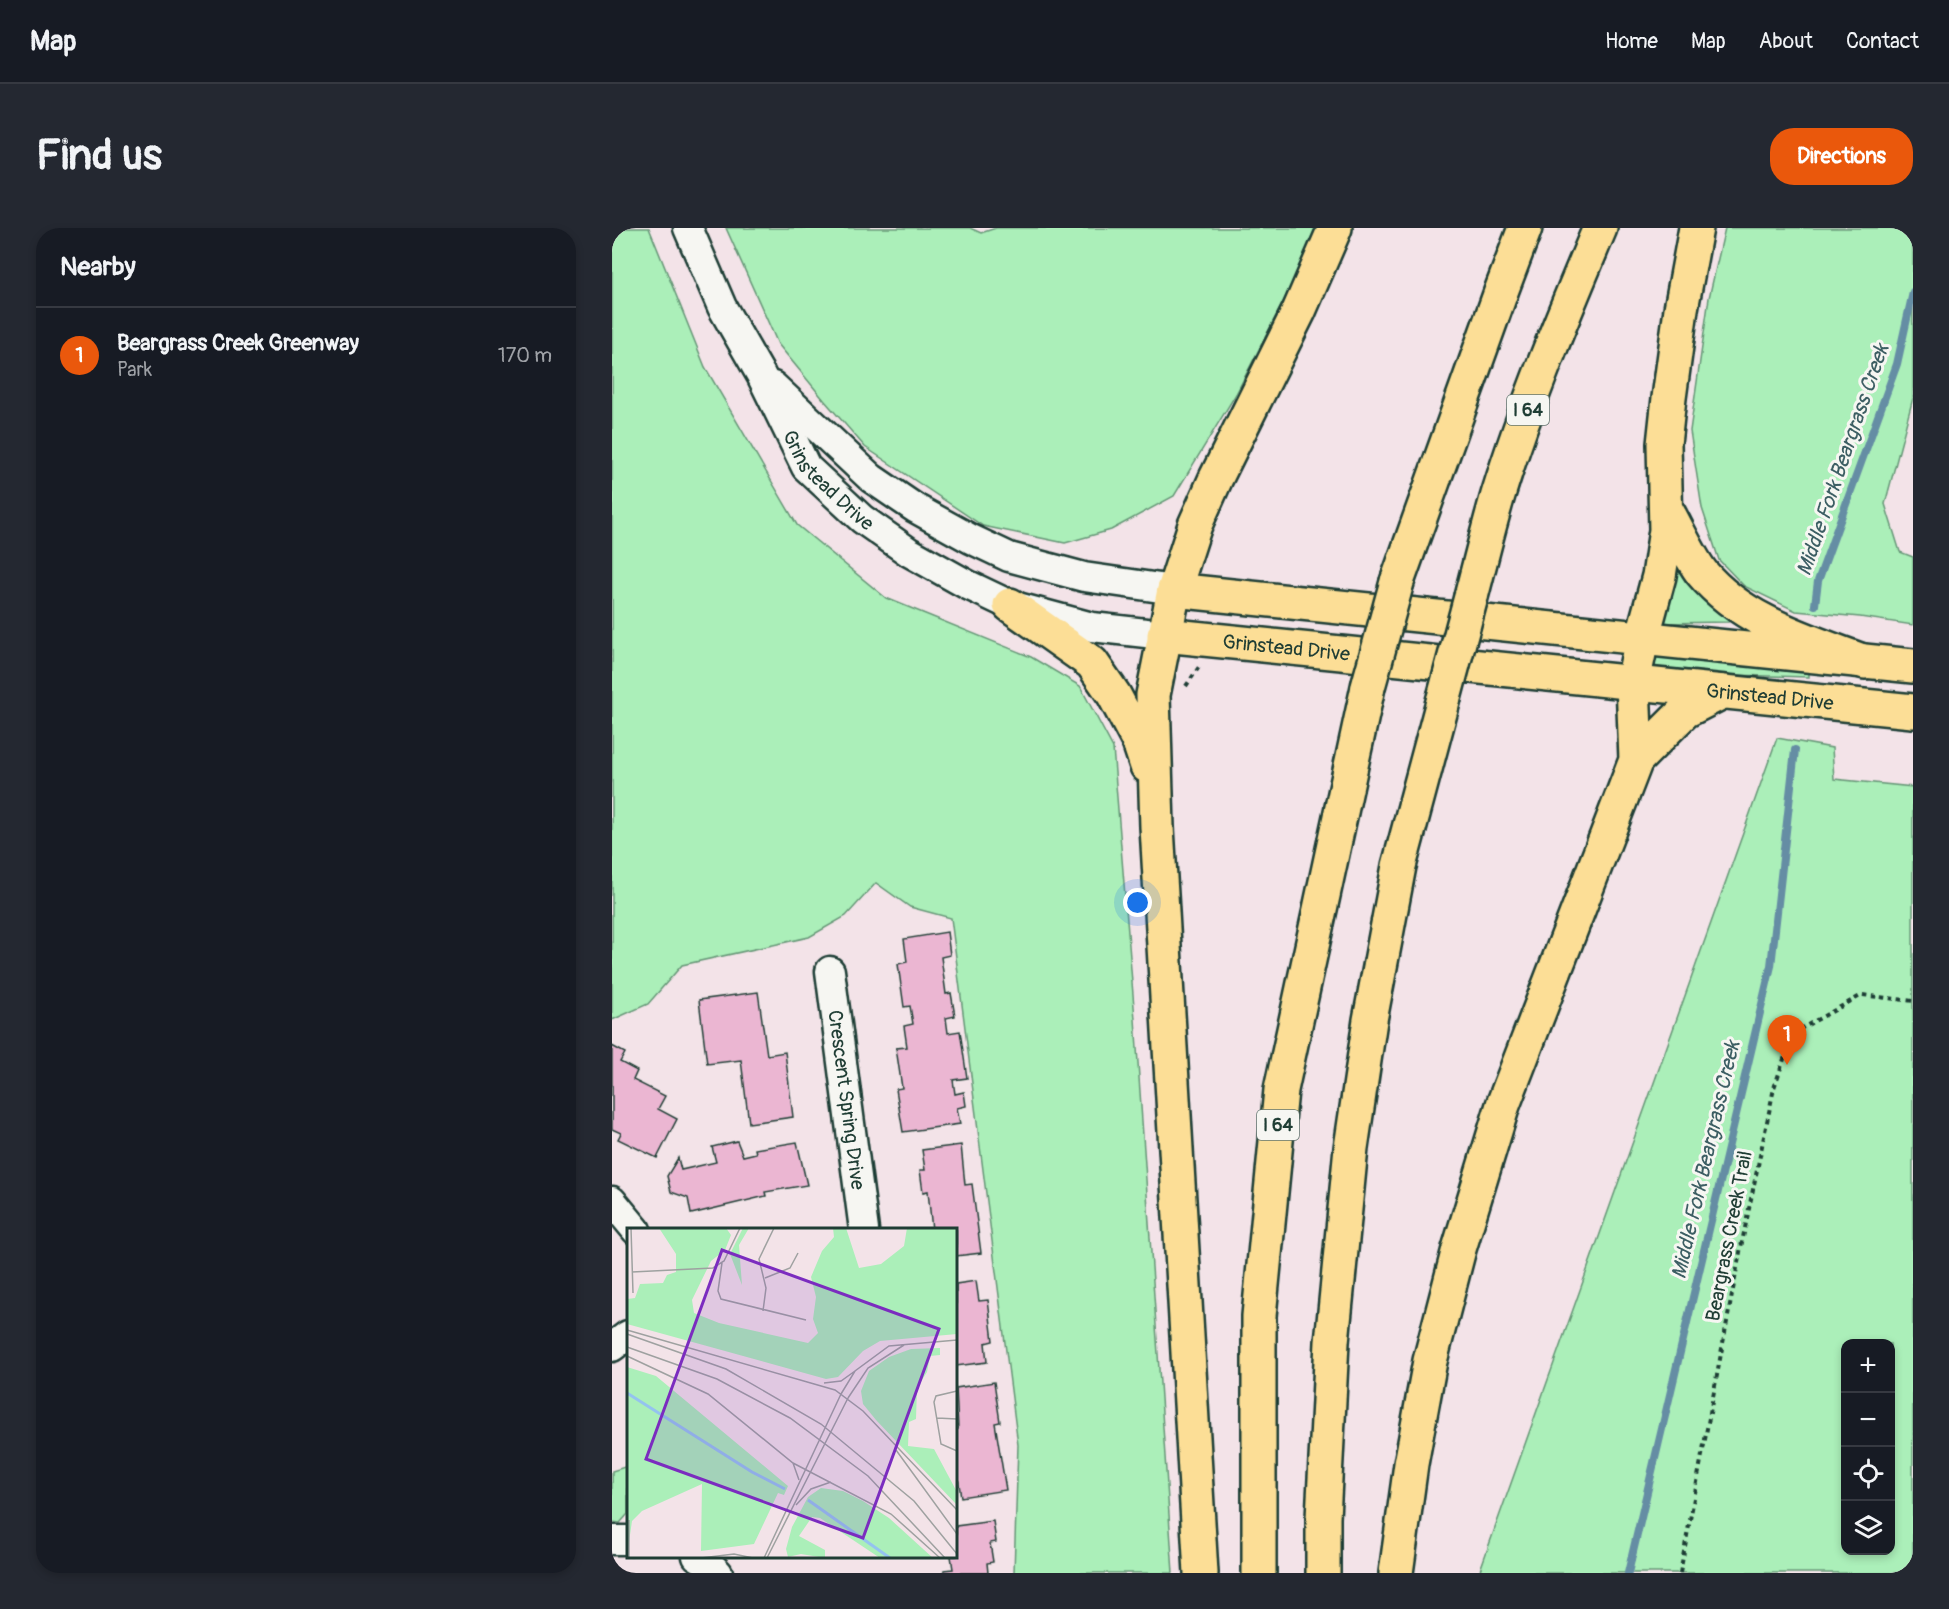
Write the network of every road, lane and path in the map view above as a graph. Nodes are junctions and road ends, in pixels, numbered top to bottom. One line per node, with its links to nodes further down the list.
1 (688, 228): 8 (street, Grinstead Drive)
2 (1335, 228): 7 (main road)
3 (1357, 228): 7 (main road)
4 (1525, 228): 31 (main road, I 64, bridge)
5 (1599, 228): 32 (main road, I 64, bridge)
6 (1696, 228): 9 (main road)
7 (1299, 311): 10 (main road)
8 (760, 375): 10 (street, Grinstead Drive); 11 (street, Grinstead Drive)
9 (1666, 509): 13 (main road); 14 (main road)
10 (1174, 590): 12 (main road); 13 (main road, Grinstead Drive)
11 (1010, 605): 12 (street, Grinstead Drive); 20 (main road)
12 (1164, 635): 16 (main road, Grinstead Drive); 20 (main road)
13 (1642, 639): 14 (main road, Grinstead Drive); 16 (main road)
14 (1866, 662): 15 (main road, Grinstead Drive)
15 (1913, 666)
16 (1633, 682): 17 (main road, Grinstead Drive); 19 (main road)
17 (1722, 692): 18 (main road, Grinstead Drive); 19 (main road)
18 (1913, 711)
19 (1636, 760): 33 (main road)
20 (1155, 788): 30 (main road)
21 (830, 971): 25 (street, Crescent Spring Drive)
22 (1913, 1000): 34 (path, Beargrass Creek Trail)
23 (612, 1200): 24 (street)
24 (634, 1228)
25 (856, 1228)
26 (627, 1336): 27 (street)
27 (612, 1347)
28 (700, 1558): 29 (street)
29 (718, 1573)
30 (1201, 1573)
31 (1259, 1573)
32 (1323, 1573)
33 (1396, 1573)
34 (1680, 1573)

